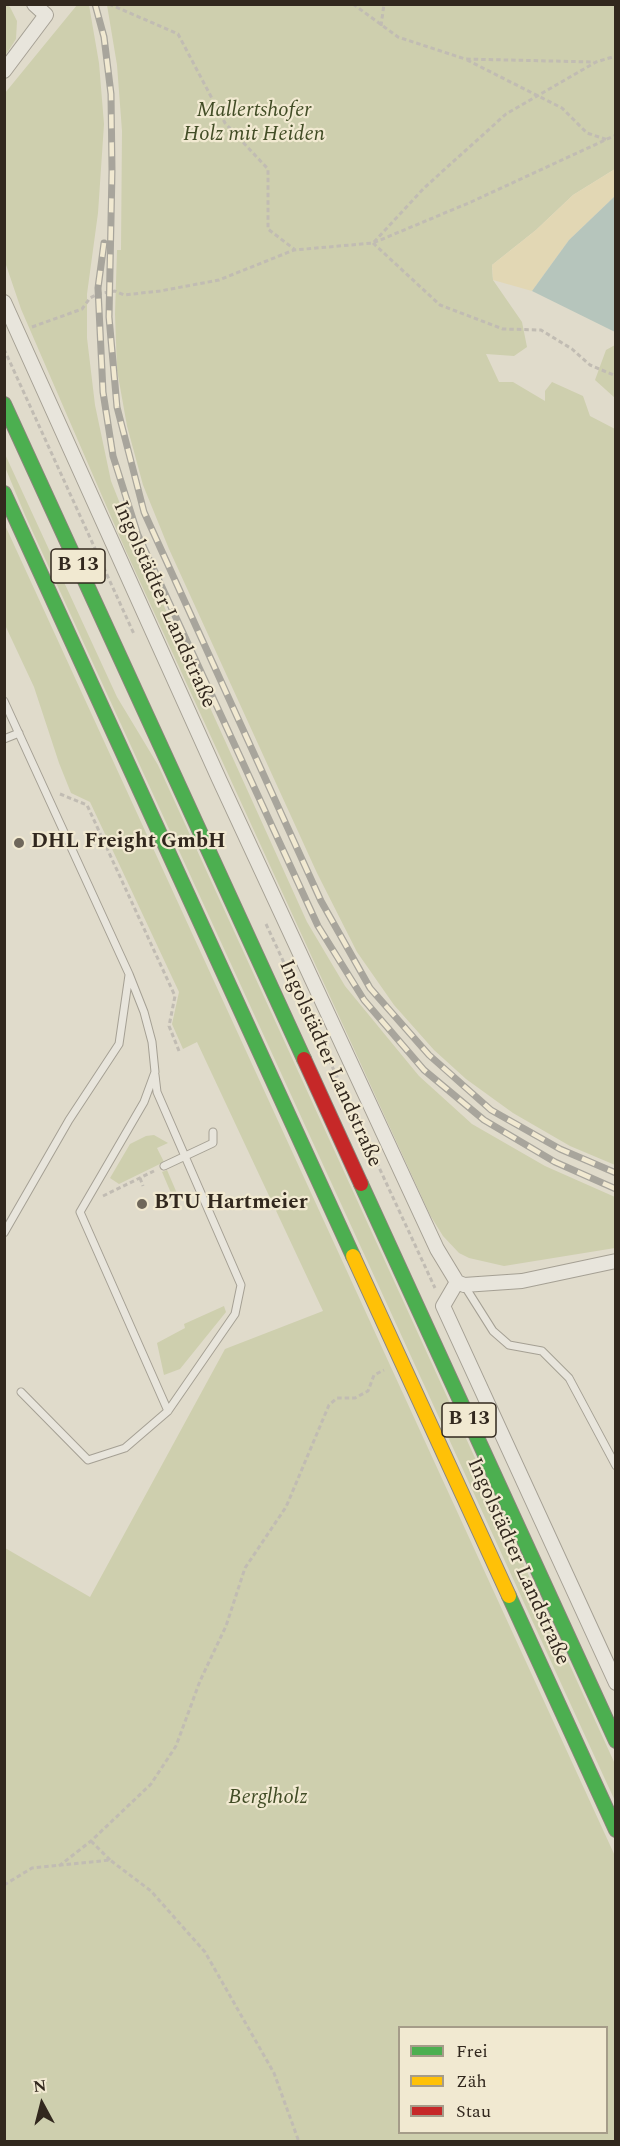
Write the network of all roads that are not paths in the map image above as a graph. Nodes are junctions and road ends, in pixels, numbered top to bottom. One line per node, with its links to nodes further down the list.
1 (34, 4): 2 (street)
2 (4, 72)
3 (4, 302): 16 (street, Ingolstädter Landstraße)
4 (4, 404): 21 (main road, Ingolstädter Landstraße / B 13)
5 (4, 493): 22 (main road, Ingolstädter Landstraße / B 13)
6 (4, 701): 7 (lane)
7 (19, 733): 8 (lane); 9 (lane)
8 (4, 739)
9 (129, 974): 10 (lane); 14 (lane)
10 (154, 1072): 12 (lane); 18 (lane)
11 (213, 1132): 12 (lane)
12 (185, 1157): 13 (lane); 18 (lane)
13 (164, 1166)
14 (4, 1233)
15 (615, 1260): 16 (street)
16 (460, 1283): 19 (lane); 20 (street, Ingolstädter Landstraße)
17 (21, 1392): 18 (lane)
18 (168, 1411)
19 (615, 1466)
20 (615, 1683)
21 (615, 1741)
22 (615, 1830)

